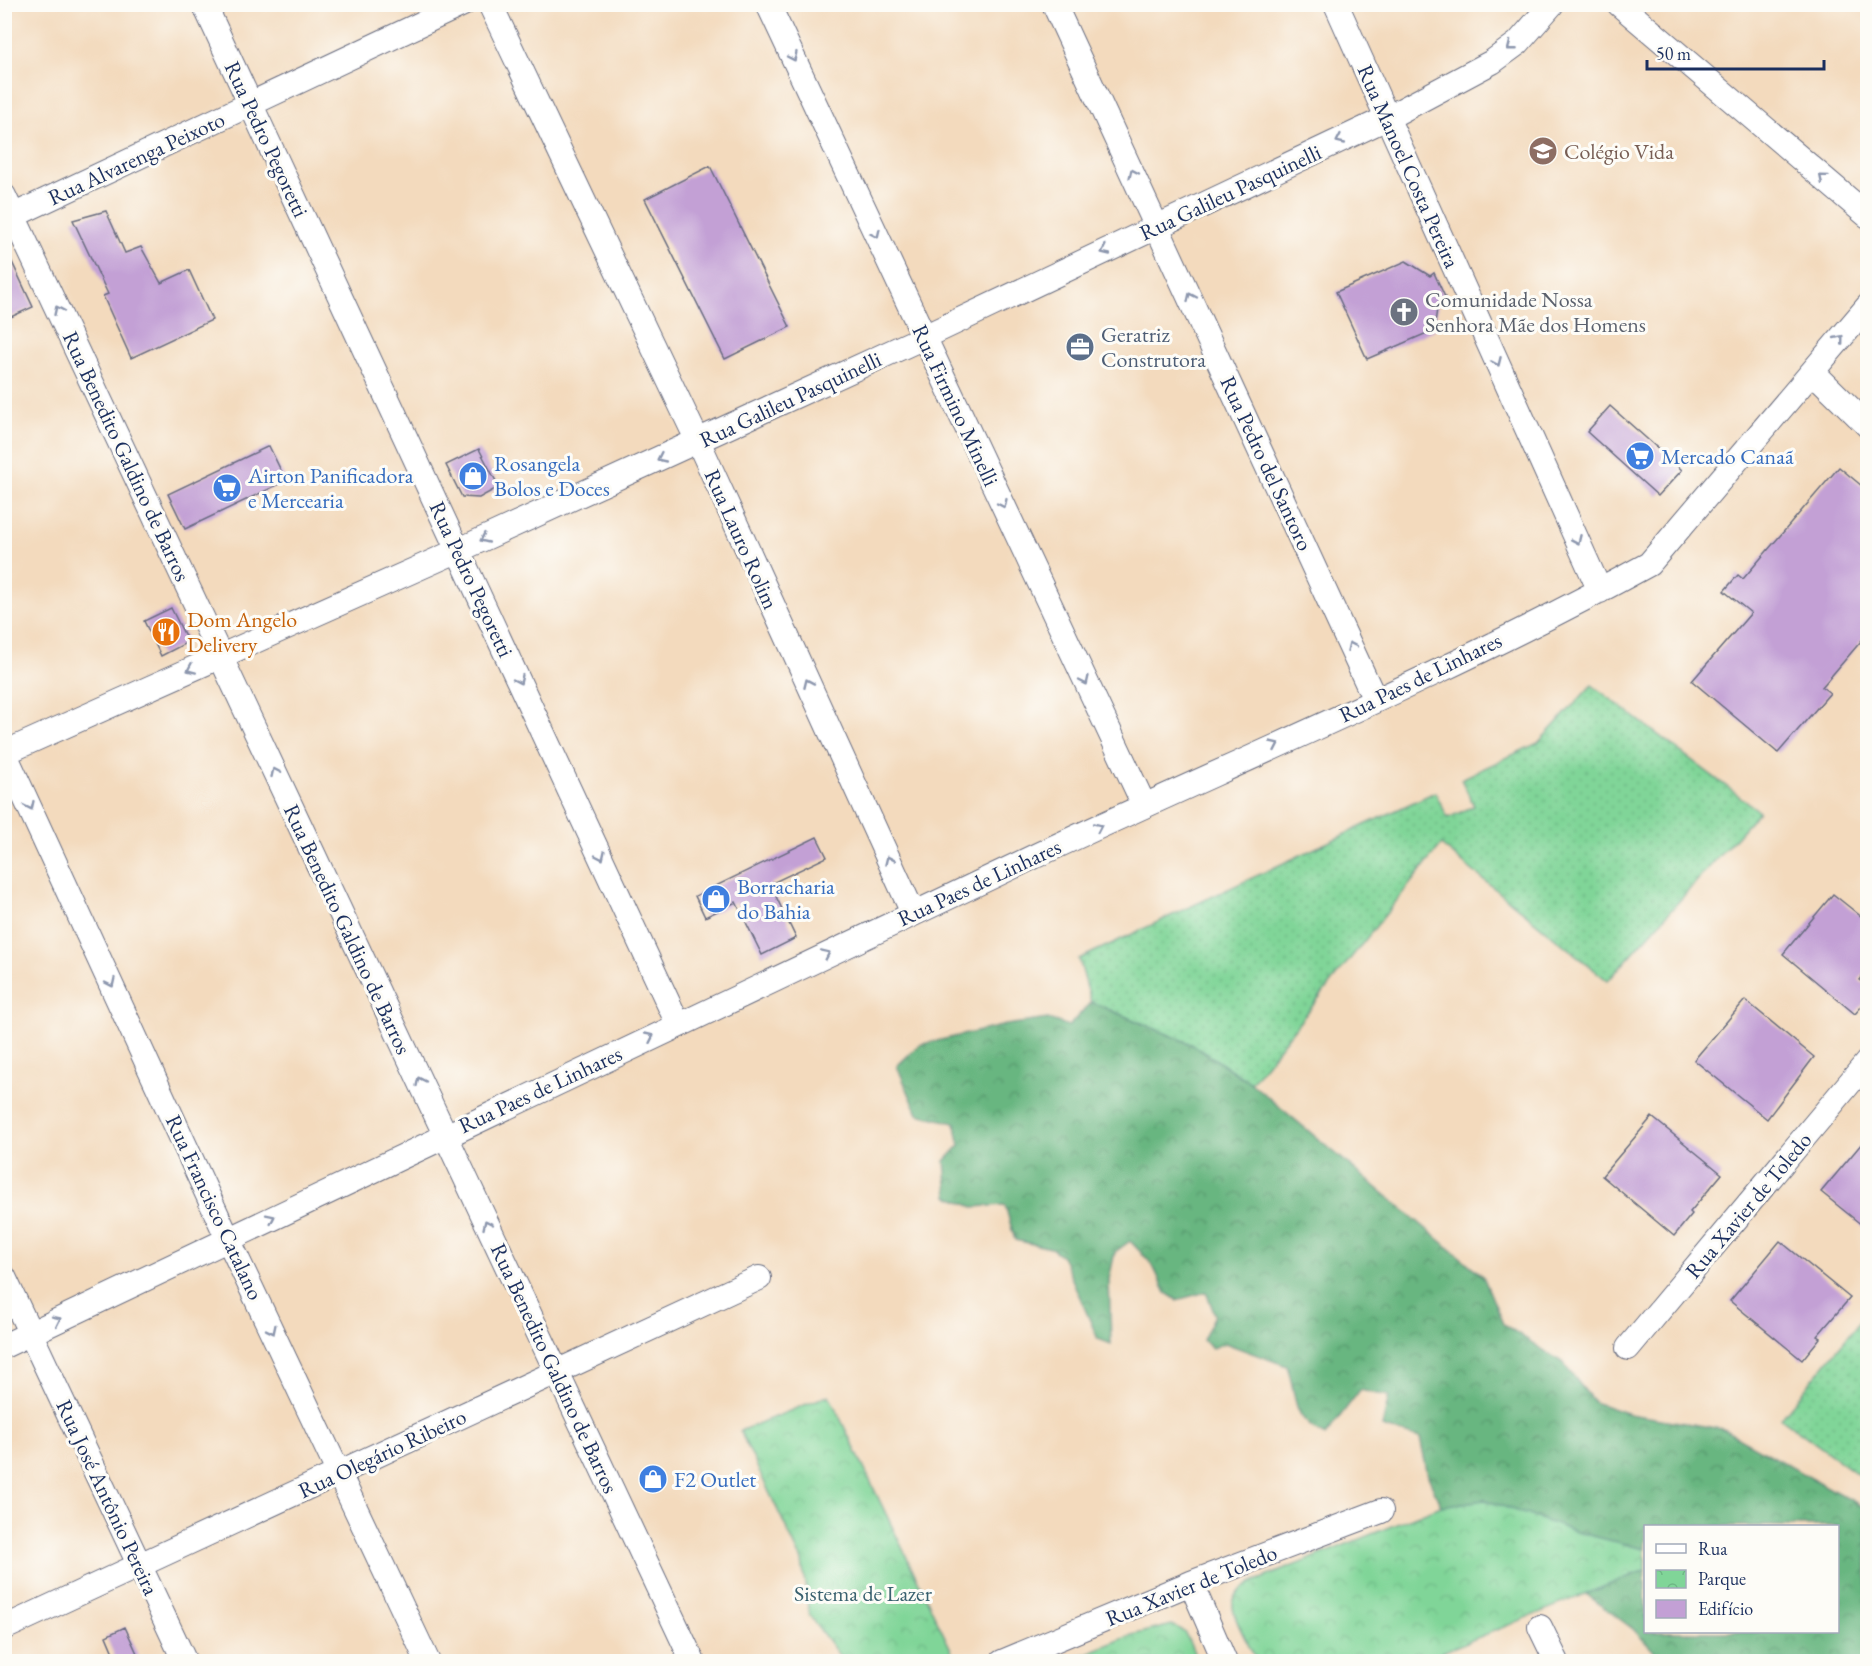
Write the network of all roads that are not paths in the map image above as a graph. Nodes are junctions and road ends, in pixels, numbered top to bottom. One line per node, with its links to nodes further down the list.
1 (204, 4): 9 (street, Rua Pedro Pegoretti)
2 (463, 4): 9 (street, Rua Alvarenga Peixoto)
3 (490, 4): 18 (street, Rua Lauro Rolim)
4 (768, 4): 15 (street, Rua Firmino Minelli, one-way to 15)
5 (1054, 4): 13 (street, one-way to 5)
6 (1335, 4): 10 (street, Rua Manoel Costa Pereira)
7 (1552, 4): 10 (street, Rua Galileu Pasquinelli, one-way to 10)
8 (1619, 4): 12 (street, one-way to 8)
9 (251, 104): 11 (street, Rua Alvarenga Peixoto); 19 (street, Rua Pedro Pegoretti)
10 (1387, 118): 13 (street, Rua Galileu Pasquinelli, one-way to 13); 20 (street, Rua Manoel Costa Pereira, one-way to 20)
11 (8, 210): 21 (street, Rua Benedito Galdino de Barros, one-way to 11)
12 (1868, 216)
13 (1158, 226): 15 (street, Rua Galileu Pasquinelli, one-way to 15); 22 (street, Rua Pedro del Santoro, one-way to 13)
14 (1868, 306): 16 (street, Rua Paes de Linhares, one-way to 14)
15 (924, 337): 18 (street, Rua Galileu Pasquinelli); 24 (street, Rua Firmino Minelli, one-way to 24)
16 (1813, 372): 17 (street); 20 (street, Rua Paes de Linhares)
17 (1868, 426)
18 (698, 441): 19 (street, Rua Galileu Pasquinelli, one-way to 19); 25 (street, Rua Lauro Rolim, one-way to 18)
19 (459, 550): 21 (street, Rua Galileu Pasquinelli); 26 (street, Rua Pedro Pegoretti, one-way to 26)
20 (1600, 591): 22 (street, Rua Paes de Linhares)
21 (220, 656): 23 (street, Rua Galileu Pasquinelli, one-way to 23); 28 (street, Rua Benedito Galdino de Barros, one-way to 21)
22 (1375, 700): 24 (street, Rua Paes de Linhares, one-way to 22)
23 (5, 753): 29 (street, Rua Francisco Catalano, one-way to 29)
24 (1144, 805): 25 (street, Rua Paes de Linhares, one-way to 24)
25 (913, 913): 26 (street, Rua Paes de Linhares, one-way to 25)
26 (678, 1024): 28 (street, Rua Paes de Linhares, one-way to 26)
27 (1868, 1061): 34 (street, Rua Xavier de Toledo)
28 (445, 1134): 29 (street, Rua Paes de Linhares, one-way to 28); 35 (street, Rua Benedito Galdino de Barros, one-way to 28)
29 (228, 1239): 32 (street, Rua Paes de Linhares, one-way to 29); 36 (street, Rua Francisco Catalano, one-way to 36)
30 (4, 1277): 32 (street, Rua José Antônio Pereira)
31 (759, 1278): 35 (street, Rua Olegário Ribeiro)
32 (31, 1333): 33 (street, Rua Paes de Linhares); 38 (street, Rua José Antônio Pereira)
33 (4, 1346)
34 (1628, 1348)
35 (556, 1372): 36 (street, Rua Olegário Ribeiro); 44 (street, Rua Benedito Galdino de Barros)
36 (340, 1472): 38 (street, Rua Olegário Ribeiro); 43 (street, Rua Francisco Catalano)
37 (1381, 1511): 39 (street, Rua Xavier de Toledo)
38 (140, 1565): 41 (street, Rua Olegário Ribeiro); 42 (street, Rua José Antônio Pereira)
39 (1191, 1583): 45 (street, Rua Xavier de Toledo); 46 (street)
40 (1540, 1627): 47 (street)
41 (4, 1628)
42 (185, 1662)
43 (428, 1662)
44 (693, 1662)
45 (1002, 1662)
46 (1225, 1662)
47 (1557, 1662)

